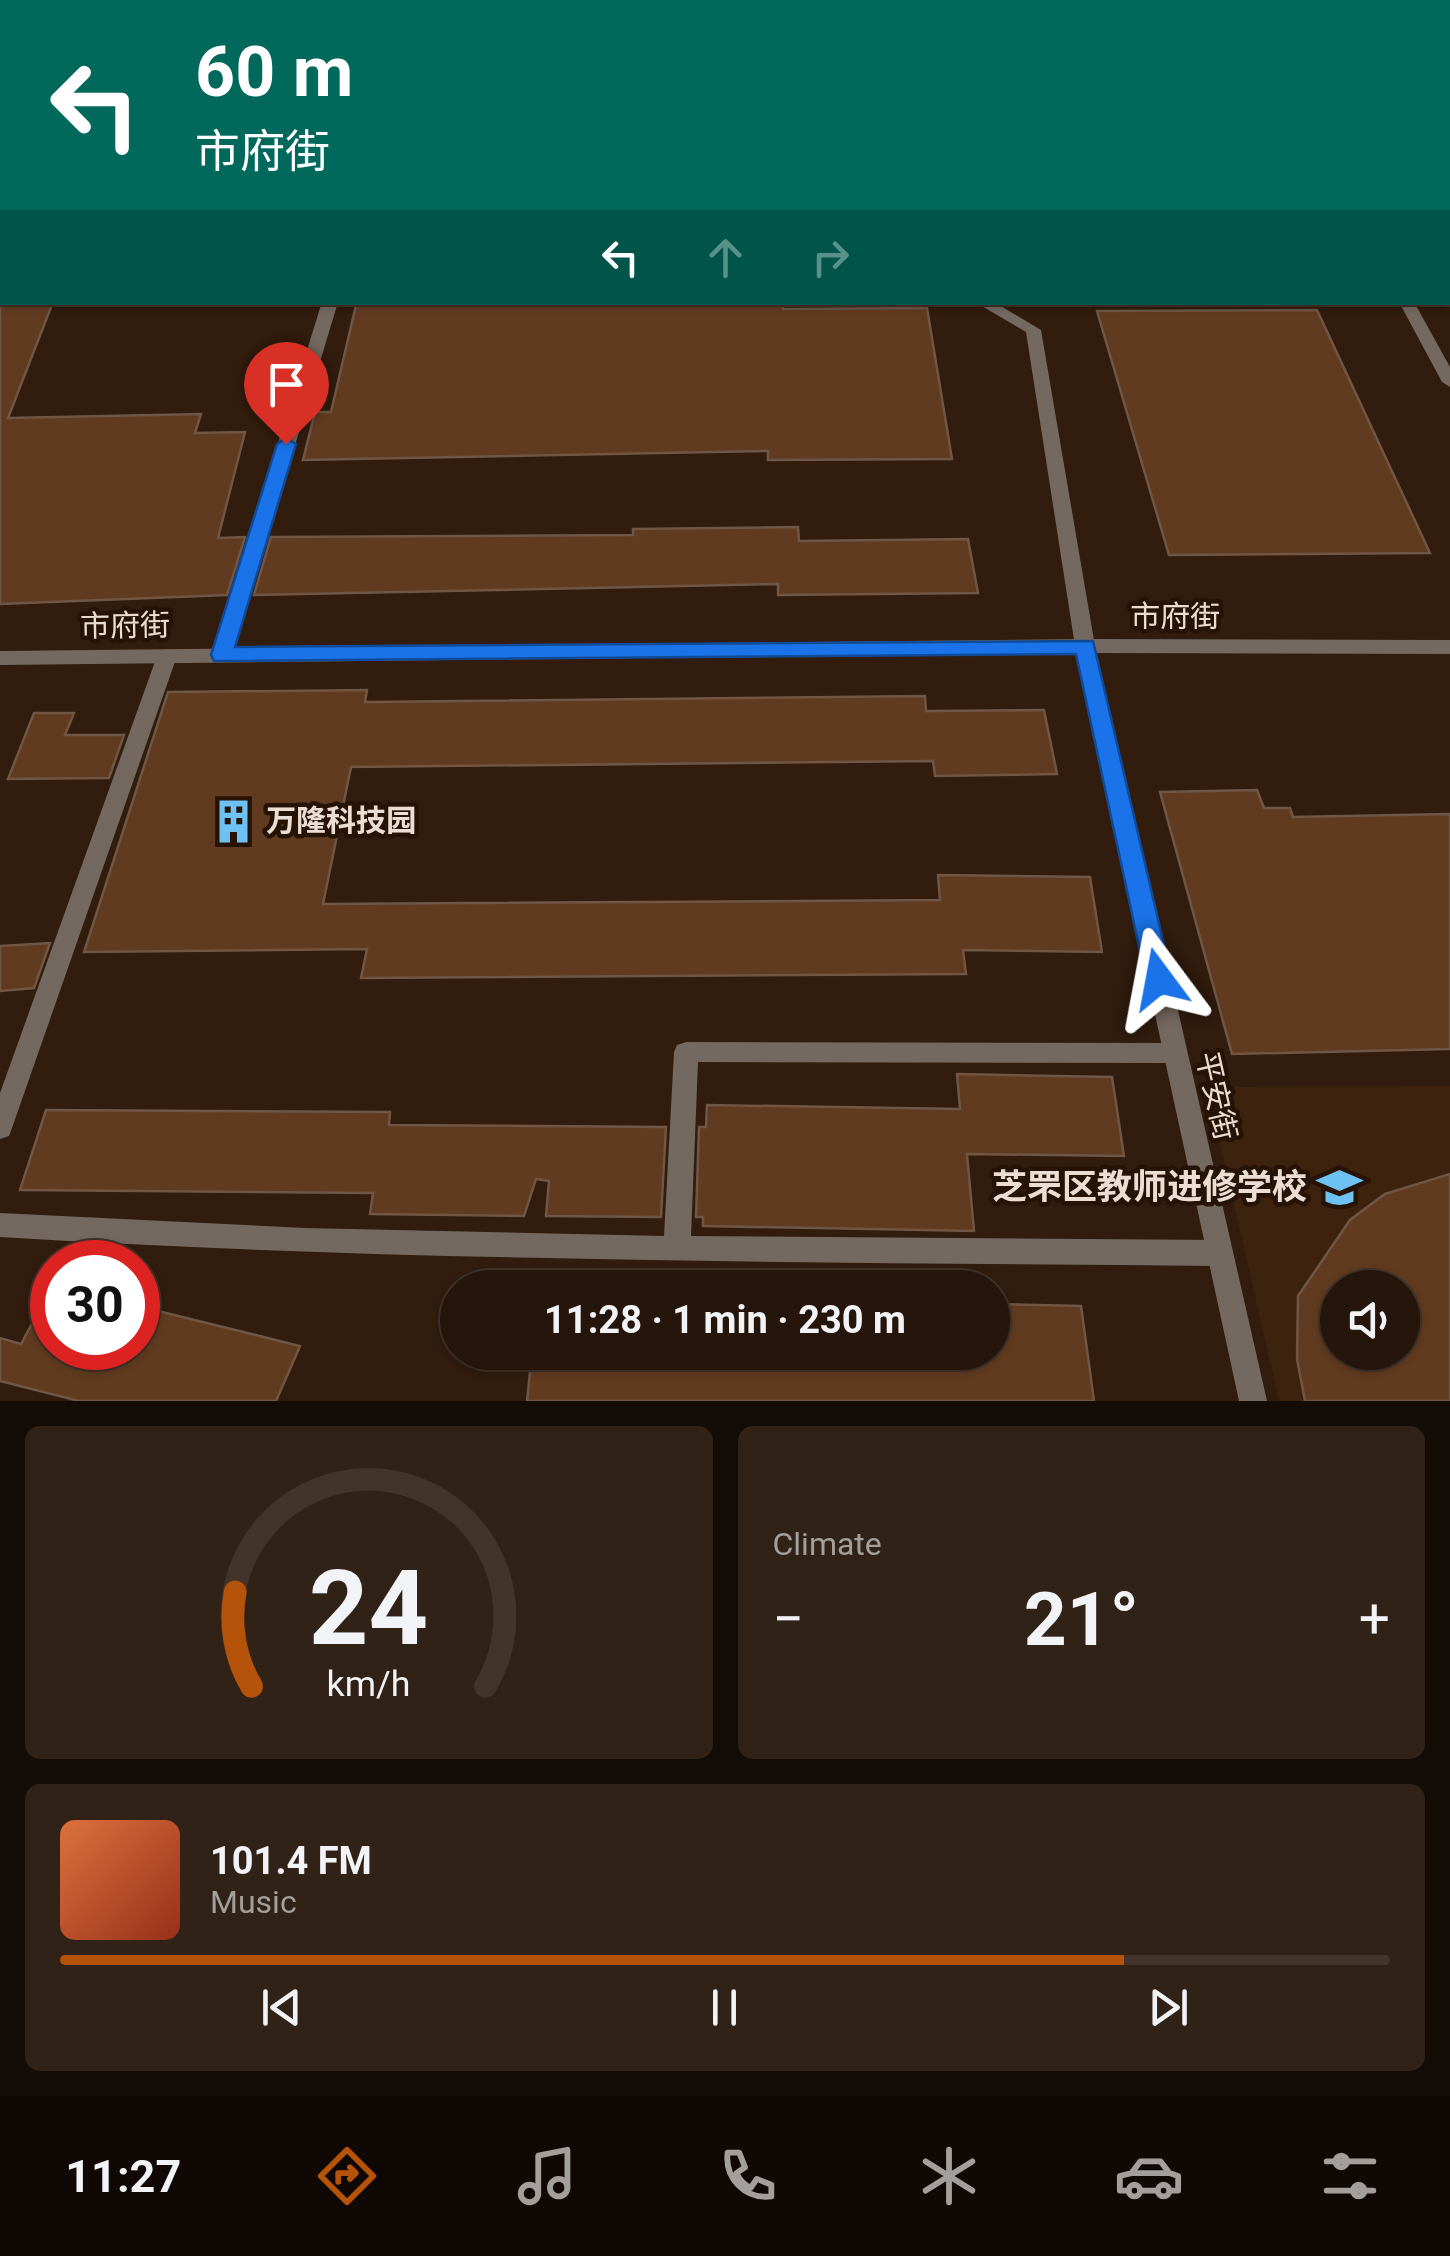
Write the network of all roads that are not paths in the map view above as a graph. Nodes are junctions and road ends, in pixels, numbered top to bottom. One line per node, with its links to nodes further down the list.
1 (329, 305): 7 (street)
2 (987, 305): 5 (street, 平安街)
3 (1408, 305): 4 (street)
4 (1450, 382)
5 (1085, 646): 6 (street, 市府街); 7 (street, 市府街); 10 (street, 平安街)
6 (1450, 647)
7 (222, 655): 8 (street, 市府街)
8 (168, 656): 9 (street, 市府街); 11 (street)
9 (0, 658)
10 (1176, 1053): 13 (street); 14 (street, 平安街)
11 (0, 1128)
12 (0, 1225): 13 (street)
13 (677, 1248): 14 (street)
14 (1220, 1252): 15 (street, 平安街)
15 (1253, 1401)

